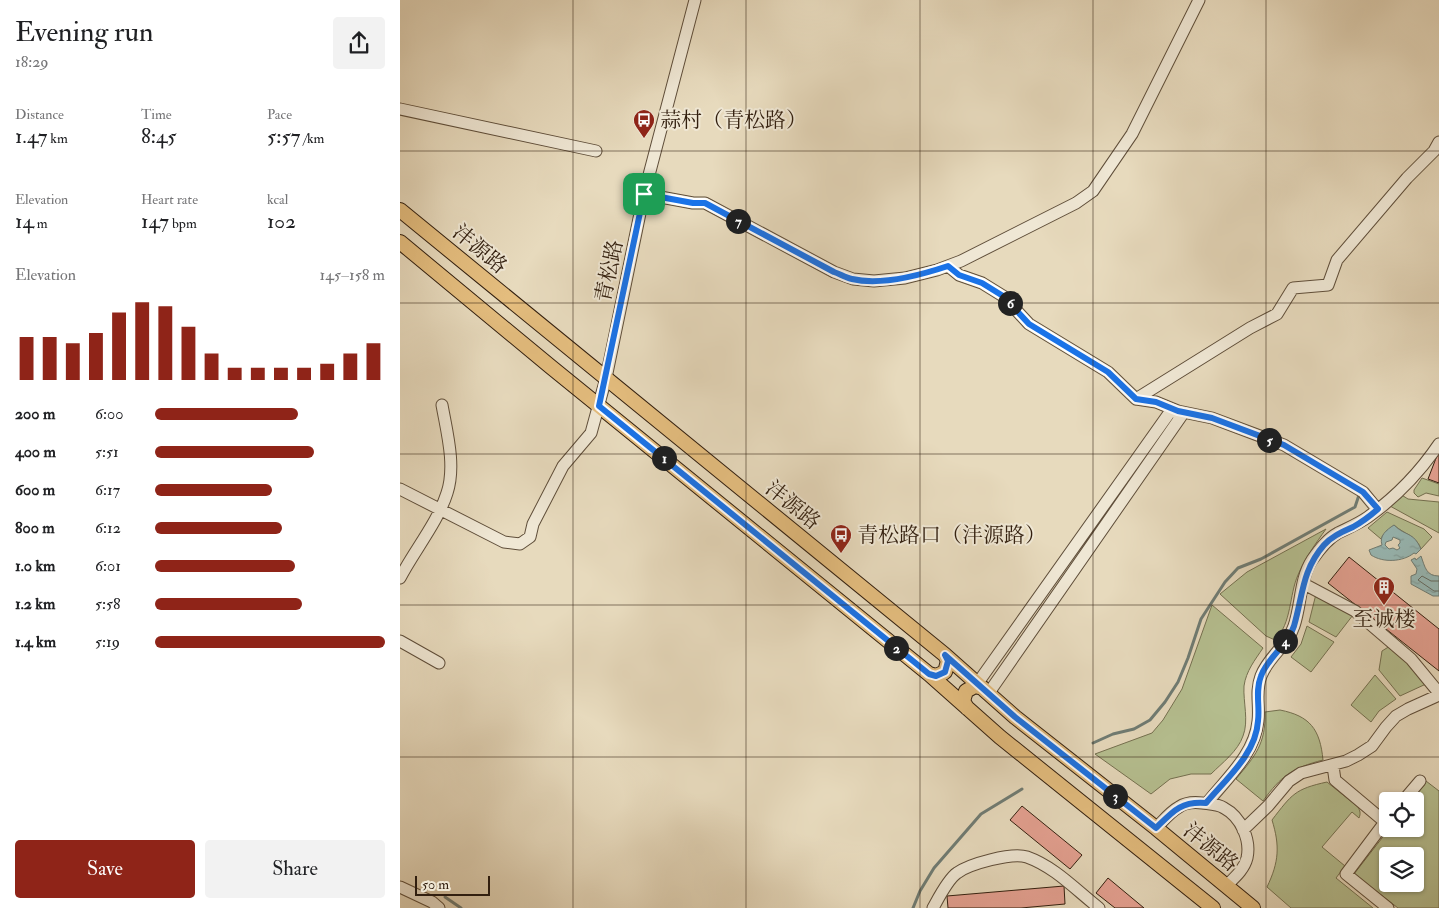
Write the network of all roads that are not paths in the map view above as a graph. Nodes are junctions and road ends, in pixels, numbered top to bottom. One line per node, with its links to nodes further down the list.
1 (695, 0): 6 (street, 青松路)
2 (1199, 0): 9 (street)
3 (400, 109): 5 (street)
4 (1439, 142): 11 (street)
5 (596, 151)
6 (644, 194): 9 (street); 10 (street, 青松路)
7 (400, 210): 10 (main road, 沣源路)
8 (400, 242): 13 (main road)
9 (948, 266): 11 (street)
10 (606, 378): 13 (street, 青松路); 22 (main road, 沣源路)
11 (1136, 399): 14 (street)
12 (442, 405): 17 (street)
13 (599, 406): 17 (street, 青松路); 24 (main road)
14 (1178, 411): 18 (street); 25 (street)
15 (1439, 444): 18 (street)
16 (400, 488): 17 (street, 青松路)
17 (440, 509): 19 (street)
18 (1378, 509): 20 (street)
19 (400, 578)
20 (1304, 584): 26 (street); 31 (street)
21 (400, 642): 23 (street)
22 (945, 655): 24 (main road); 25 (main road, 沣源路)
23 (439, 663)
24 (929, 674): 27 (main road)
25 (983, 689): 27 (main road); 33 (main road, 沣源路)
26 (1439, 694): 28 (street)
27 (967, 708): 41 (main road)
28 (1333, 766): 32 (street); 34 (street)
29 (1420, 781): 30 (street)
30 (1411, 792)
31 (1206, 803): 33 (street); 34 (street)
32 (1379, 815)
33 (1156, 828): 36 (main road, 沣源路)
34 (1243, 830): 36 (street)
35 (1379, 830): 43 (street)
36 (1226, 886): 42 (main road, 沣源路)
37 (400, 887): 38 (street)
38 (439, 908)
39 (933, 908): 40 (street)
40 (1099, 908)
41 (1213, 908)
42 (1253, 908)
43 (1388, 908)

